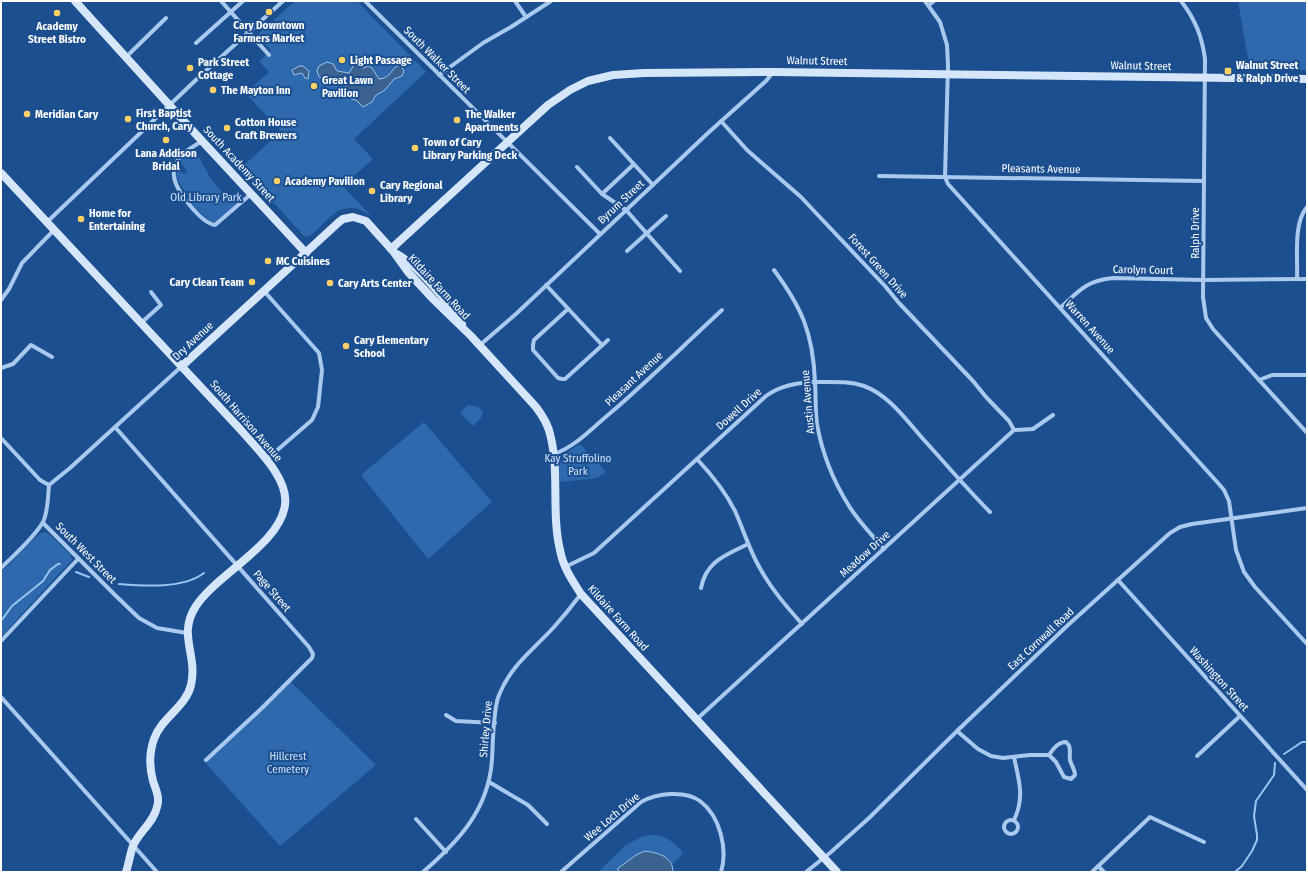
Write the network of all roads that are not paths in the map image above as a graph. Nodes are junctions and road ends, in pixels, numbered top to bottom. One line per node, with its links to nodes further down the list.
1 (75, 1): 18 (main road, South Academy Street)
2 (221, 1): 12 (street)
3 (243, 1): 12 (street)
4 (283, 1): 15 (street)
5 (365, 1): 21 (street, South Walker Street)
6 (515, 1): 13 (street)
7 (551, 1): 13 (street)
8 (925, 1): 11 (street)
9 (934, 1): 11 (street)
10 (1181, 1): 22 (street, Ralph Drive)
11 (929, 5): 20 (street)
12 (231, 12): 15 (street); 16 (street)
13 (526, 17): 21 (street)
14 (166, 18): 18 (street)
15 (248, 32): 17 (street); 24 (street)
16 (196, 44)
17 (269, 55)
18 (126, 57): 24 (main road, South Academy Street)
19 (774, 72): 20 (main road, Walnut Street); 25 (street, Byrum Street); 28 (main road, Walnut Street)
20 (948, 74): 22 (main road, Walnut Street); 33 (street)
21 (439, 75): 28 (street, South Walker Street)
22 (1205, 78): 23 (main road, Walnut Street); 34 (street, Ralph Drive)
23 (1307, 79)
24 (170, 105): 27 (main road, South Academy Street); 42 (street)
25 (721, 121): 35 (street, Byrum Street); 73 (street, Forest Green Drive)
26 (610, 138): 29 (street)
27 (202, 141): 36 (main road, South Academy Street); 36 (street)
28 (507, 142): 45 (street, South Walker Street); 46 (main road, Walnut Street)
29 (634, 164): 35 (street); 37 (street)
30 (577, 168): 37 (street)
31 (1, 173): 42 (main road, South Harrison Avenue)
32 (879, 176): 33 (street, Pleasants Avenue)
33 (945, 177): 34 (street, Pleasants Avenue); 58 (street, Warren Avenue)
34 (1204, 181): 53 (street, Ralph Drive)
35 (653, 184): 39 (street, Byrum Street)
36 (252, 193): 48 (main road, South Academy Street)
37 (602, 194): 39 (street)
38 (1307, 207): 51 (street)
39 (626, 210): 44 (street); 45 (street, Byrum Street)
40 (666, 216): 44 (street)
41 (353, 217): 46 (main road, Kildaire Farm Road); 48 (main road, Dry Avenue)
42 (47, 222): 43 (main road, South Harrison Avenue)
43 (54, 230): 57 (street); 61 (main road, South Harrison Avenue)
44 (646, 233): 47 (street); 50 (street)
45 (600, 234): 54 (street, Byrum Street)
46 (392, 250): 64 (main road, Kildaire Farm Road)
47 (627, 250)
48 (306, 253): 55 (main road, Dry Avenue)
49 (774, 270): 70 (street, Austin Avenue)
50 (680, 271)
51 (1297, 279): 52 (street, Carolyn Court); 53 (street, Carolyn Court)
52 (1307, 279)
53 (1203, 280): 58 (street, Carolyn Court); 69 (street, Ralph Drive)
54 (546, 285): 59 (street); 64 (street, Byrum Street)
55 (264, 291): 66 (main road, Dry Avenue); 78 (street)
56 (151, 292): 61 (street)
57 (1, 300)
58 (1060, 308): 83 (street, Warren Avenue)
59 (568, 309): 63 (street); 63 (street)
60 (722, 310): 76 (street, Pleasant Avenue)
61 (141, 323): 66 (main road, South Harrison Avenue)
62 (608, 340): 63 (street)
63 (602, 345)
64 (480, 346): 76 (main road, Kildaire Farm Road)
65 (52, 357): 67 (street)
66 (182, 366): 72 (street, Dry Avenue); 78 (main road, South Harrison Avenue)
67 (1, 368)
68 (1307, 375): 69 (street)
69 (1258, 380): 74 (street, Ralph Drive)
70 (815, 382): 77 (street, Dowell Drive); 79 (street, Dowell Drive); 86 (street, Austin Avenue)
71 (1053, 415): 73 (street)
72 (115, 426): 80 (street, Dry Avenue); 88 (street, Page Street)
73 (1014, 430): 79 (street, Meadow Drive)
74 (1307, 433)
75 (1, 438): 80 (street)
76 (554, 454): 89 (main road, Kildaire Farm Road)
77 (697, 459): 85 (street); 89 (street, Dowell Drive)
78 (266, 460): 88 (main road, South Harrison Avenue)
79 (960, 480): 82 (street, Dowell Drive); 86 (street, Meadow Drive)
80 (49, 485): 84 (street, South West Street)
81 (1307, 508): 83 (street, East Cornwall Road)
82 (990, 512)
83 (1232, 518): 91 (street, East Cornwall Road); 97 (street, Warren Avenue)
84 (43, 523): 87 (street, South West Street); 90 (street)
85 (748, 544): 92 (street); 94 (street)
86 (884, 549): 94 (street, Meadow Drive)
87 (78, 559): 95 (street, South West Street); 96 (street)
88 (237, 565): 95 (main road, South Harrison Avenue); 107 (street, Page Street)
89 (565, 567): 93 (main road, Kildaire Farm Road)
90 (1, 568)
91 (1118, 580): 100 (street, Washington Street); 103 (street, East Cornwall Road)
92 (701, 588)
93 (581, 594): 101 (main road, Kildaire Farm Road); 102 (street, Shirley Drive)
94 (802, 624): 101 (street, Meadow Drive)
95 (187, 633): 114 (main road, South Harrison Avenue)
96 (1, 641)
97 (1307, 644)
98 (1, 697): 114 (street)
99 (446, 714): 102 (street)
100 (1240, 716): 105 (street); 109 (street, Washington Street)
101 (696, 719): 116 (main road, Kildaire Farm Road)
102 (495, 723): 108 (street, Shirley Drive)
103 (957, 731): 106 (street); 116 (street, East Cornwall Road)
104 (1049, 755): 104 (street); 106 (street)
105 (1196, 756)
106 (1014, 757): 111 (street)
107 (206, 760)
108 (489, 782): 112 (street); 115 (street, Shirley Drive)
109 (1307, 790)
110 (416, 820): 115 (street)
111 (1014, 820)
112 (547, 824)
113 (1204, 842): 117 (street)
114 (134, 845): 118 (main road, South Harrison Avenue); 119 (street)
115 (446, 852): 120 (street, Shirley Drive)
116 (824, 857): 123 (street, East Cornwall Road); 124 (main road, Kildaire Farm Road)
117 (1098, 866): 125 (street); 126 (street)
118 (126, 872)
119 (157, 872)
120 (423, 872)
121 (561, 872): 122 (street, Wee Loch Drive)
122 (721, 872)
123 (806, 872)
124 (837, 872)
125 (1092, 872)
126 (1104, 872)

